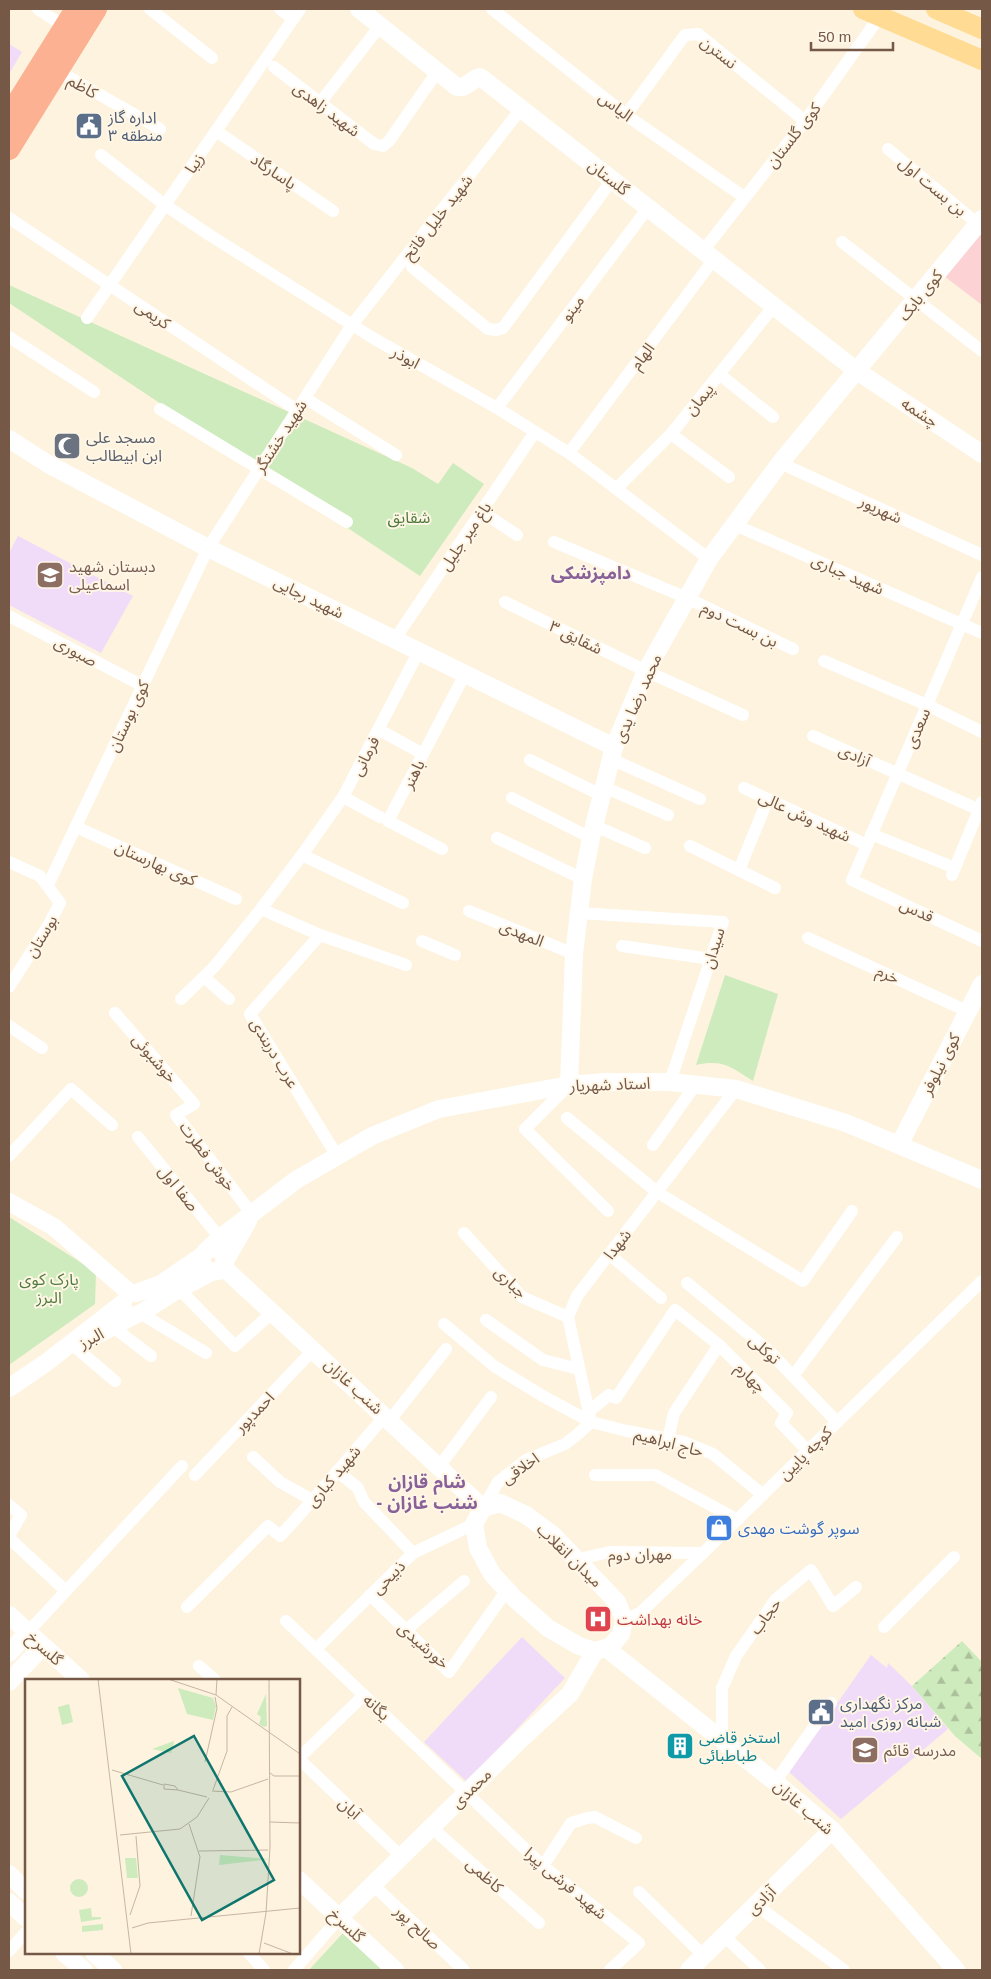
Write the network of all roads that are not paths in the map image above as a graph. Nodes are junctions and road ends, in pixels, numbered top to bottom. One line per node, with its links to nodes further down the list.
1 (38, 9): 8 (street)
2 (150, 9): 12 (street)
3 (280, 9): 9 (street)
4 (359, 9): 10 (main road, گلستان)
5 (492, 9): 19 (street, الیاس)
6 (936, 9): 11 (main road)
7 (871, 12): 13 (main road); 21 (street, کوی گلستان)
8 (85, 14): 15 (highway); 20 (highway)
9 (297, 14): 23 (street, زیبا)
10 (380, 26): 16 (main road, گلستان); 17 (street)
11 (982, 29)
12 (212, 58)
13 (982, 60)
14 (274, 67): 17 (street, شهید زاهدی)
15 (58, 71): 22 (street, کاظم); 24 (highway)
16 (437, 72): 17 (street, شهید زاهدی); 18 (main road, گلستان)
17 (319, 104)
18 (521, 109): 27 (main road, گلستان); 41 (street, شهید خلیل فاتح)
19 (626, 115): 21 (street, نسترن); 28 (street, الیاس)
20 (9, 116)
21 (805, 121): 28 (street, کوی گلستان)
22 (160, 130)
23 (216, 131): 29 (street, زیبا); 31 (street, پاسارگاد)
24 (9, 149)
25 (888, 149): 33 (street, بن بست اول)
26 (101, 155): 29 (street, ابوذر)
27 (612, 180): 30 (main road, گلستان); 36 (street)
28 (744, 197): 35 (street, کوی گلستان)
29 (165, 205): 37 (street, زیبا); 41 (street, ابوذر)
30 (648, 208): 35 (main road, گلستان); 48 (street, مینو)
31 (333, 211)
32 (9, 218): 37 (street, کریمی)
33 (980, 222): 38 (main road, کوی بابک)
34 (842, 242): 38 (street)
35 (709, 255): 39 (main road, گلستان); 55 (street, الهام)
36 (412, 267)
37 (110, 285): 40 (street, زیبا); 50 (street, کریمی)
38 (916, 301): 43 (street); 44 (main road, کوی بابک)
39 (774, 306): 44 (main road, گلستان); 45 (street, پیمان)
40 (87, 318)
41 (352, 325): 47 (street, شهید خشتگر); 48 (street, ابوذر)
42 (9, 337): 46 (street)
43 (982, 351)
44 (857, 371): 56 (main road, چشمه); 58 (main road, محمد رضا یدی)
45 (719, 374): 51 (street); 53 (street, پیمان)
46 (94, 392)
47 (305, 398): 50 (street, شهید خشتگر); 57 (street)
48 (497, 408): 52 (street, ابوذر)
49 (160, 409): 59 (street)
50 (297, 410): 59 (street, شهید خشتگر)
51 (773, 416)
52 (535, 432): 55 (street, ابوذر); 62 (street, باغ میر جلیل)
53 (671, 434): 60 (street); 61 (street, پیمان)
54 (9, 438): 67 (main road, شهید رجایی)
55 (569, 453): 61 (street, ابوذر)
56 (982, 454)
57 (396, 455)
58 (780, 463): 64 (main road, محمد رضا یدی); 68 (street, شهریور)
59 (259, 469): 63 (street); 67 (street, شهید خشتگر)
60 (729, 477)
61 (617, 488): 69 (street, ابوذر)
62 (482, 511): 65 (street); 76 (street, باغ میر جلیل)
63 (347, 522)
64 (735, 525): 69 (main road, محمد رضا یدی); 74 (street, شهید جباری)
65 (518, 535)
66 (554, 542): 71 (street)
67 (208, 548): 76 (main road, شهید رجایی); 82 (street, کوی بوستان)
68 (982, 555)
69 (709, 559): 71 (main road, محمد رضا یدی)
70 (982, 577): 74 (street, سعدی)
71 (687, 598): 77 (street, بن بست دوم); 80 (main road, محمد رضا یدی)
72 (505, 602): 80 (street, شقایق ۳)
73 (9, 616): 82 (street, صبوری)
74 (962, 624): 75 (street, شهید جباری); 83 (street, سعدی)
75 (982, 633)
76 (395, 639): 78 (main road, شهید رجایی)
77 (793, 649)
78 (420, 651): 81 (main road, شهید رجایی); 94 (street, فرمانی)
79 (824, 660): 83 (street)
80 (646, 671): 84 (street, شقایق ۳); 88 (main road, محمد رضا یدی)
81 (465, 674): 88 (main road, شهید رجایی); 89 (street, باهنر)
82 (143, 686): 101 (street, کوی بوستان)
83 (927, 705): 85 (street); 91 (street, سعدی)
84 (743, 715)
85 (982, 732)
86 (385, 733): 89 (street)
87 (812, 736): 91 (street, آزادی)
88 (613, 753): 93 (main road, محمد رضا یدی); 96 (street)
89 (423, 754): 107 (street, باهنر)
90 (530, 760): 93 (street)
91 (897, 774): 98 (street, آزادی); 104 (street, سعدی)
92 (744, 788): 97 (street, شهید وش عالی)
93 (602, 791): 99 (street); 102 (main road, محمد رضا یدی)
94 (343, 797): 100 (street); 108 (street, فرمانی)
95 (512, 798): 102 (street)
96 (700, 798)
97 (768, 798): 104 (street, شهید وش عالی); 110 (street)
98 (981, 808): 104 (street, شهید وش عالی)
99 (668, 815)
100 (380, 817)
101 (76, 827): 113 (street, کوی بوستان); 115 (street, کوی بهارستان)
102 (592, 831): 106 (street); 111 (main road, محمد رضا یدی)
103 (497, 838): 111 (street)
104 (869, 840): 112 (street, سعدی)
105 (690, 846): 110 (street)
106 (645, 848)
107 (442, 849)
108 (302, 855): 116 (street); 117 (street, فرمانی)
109 (9, 862): 113 (street)
110 (739, 870): 114 (street)
111 (583, 879): 119 (main road, محمد رضا یدی)
112 (852, 880): 123 (street, قدس)
113 (48, 885): 131 (street, بوستان)
114 (776, 888)
115 (236, 899)
116 (403, 903)
117 (261, 909): 120 (street); 129 (street, فرمانی)
118 (469, 911): 125 (street, المهدی)
119 (579, 913): 125 (main road, محمد رضا یدی); 127 (street, سیدان)
120 (320, 935): 128 (street); 149 (street, عرب دربندی)
121 (808, 938): 134 (street, خرم)
122 (422, 941): 126 (street)
123 (982, 941)
124 (622, 946): 127 (street)
125 (574, 954): 140 (main road, محمد رضا یدی)
126 (455, 955)
127 (710, 959): 138 (street, سیدان)
128 (406, 965)
129 (204, 977): 132 (street); 133 (street, فرمانی)
130 (982, 984): 134 (main road, کوی نیلوفر)
131 (9, 987)
132 (229, 998)
133 (181, 999)
134 (967, 1010): 147 (main road, کوی نیلوفر)
135 (116, 1012): 142 (street, خوشبوئی)
136 (9, 1026): 137 (street)
137 (42, 1048)
138 (670, 1082): 139 (main road, استاد شهریار); 140 (main road, استاد شهریار)
139 (696, 1084): 141 (main road, استاد شهریار); 146 (street)
140 (569, 1085): 149 (main road, استاد شهریار); 153 (street)
141 (736, 1089): 147 (main road, استاد شهریار); 151 (street, شهدا)
142 (194, 1104): 155 (street, خوش فطرت)
143 (567, 1118): 151 (street)
144 (112, 1125): 148 (street)
145 (138, 1137): 158 (street, صفا اول)
146 (654, 1145)
147 (898, 1145): 150 (main road, استاد شهریار)
148 (9, 1156)
149 (337, 1156): 155 (main road, استاد شهریار)
150 (982, 1180)
151 (657, 1192): 154 (street); 160 (street, شهدا)
152 (9, 1202): 166 (main road)
153 (608, 1211)
154 (852, 1211)
155 (252, 1214): 158 (main road, استاد شهریار); 161 (main road, استاد شهریار)
156 (464, 1233): 169 (street, جباری)
157 (897, 1237): 181 (street)
158 (220, 1238): 159 (main road, استاد شهریار)
159 (204, 1253): 161 (main road, شنب غازان); 166 (main road, البرز)
160 (609, 1254): 165 (street); 169 (street, شهدا)
161 (220, 1266): 164 (main road, البرز); 168 (main road, شنب غازان)
162 (982, 1280): 187 (street, کوچه پایین)
163 (687, 1283): 181 (street, توکلی)
164 (179, 1289): 166 (main road, البرز); 168 (street)
165 (661, 1298)
166 (133, 1304): 172 (main road, البرز); 177 (street); 179 (main road, البرز)
167 (675, 1310): 173 (street, چهارم); 185 (street, اخلاقی)
168 (273, 1312): 175 (main road, شنب غازان)
169 (568, 1317): 180 (street)
170 (486, 1320): 180 (street)
171 (444, 1324): 185 (street, حاج ابراهیم)
172 (113, 1327): 174 (main road, البرز); 178 (street)
173 (718, 1345): 188 (street); 189 (street, چهارم)
174 (75, 1347): 179 (main road, البرز); 182 (street)
175 (314, 1349): 186 (main road, شنب غازان); 194 (street, احمدپور)
176 (446, 1349): 186 (street)
177 (206, 1354)
178 (151, 1356)
179 (47, 1362): 183 (main road, البرز)
180 (579, 1368): 185 (street)
181 (793, 1376): 187 (street, توکلی)
182 (115, 1381)
183 (9, 1388)
184 (491, 1397): 192 (street)
185 (590, 1417): 188 (street, حاج ابراهیم); 199 (street, اخلاقی)
186 (387, 1418): 192 (main road, شنب غازان); 193 (street, شهید کباری)
187 (837, 1422): 189 (street, کوچه پایین)
188 (668, 1439): 196 (street, حاج ابراهیم)
189 (808, 1450): 196 (street, کوچه پایین)
190 (252, 1457): 197 (street)
191 (182, 1466): 210 (street)
192 (440, 1467): 199 (main road, شنب غازان)
193 (337, 1471): 197 (street, شهید کباری); 203 (street)
194 (194, 1474)
195 (595, 1475): 200 (street)
196 (763, 1495): 200 (street, کوچه پایین)
197 (314, 1501): 212 (street, شهید کباری)
198 (9, 1505): 202 (street)
199 (483, 1508): 201 (main road); 206 (main road, میدان انقلاب)
200 (738, 1520): 204 (street, کوچه پایین)
201 (474, 1524): 203 (street, ذبیحی); 209 (main road)
202 (9, 1537): 210 (street)
203 (413, 1553): 211 (street, ذبیحی)
204 (703, 1554): 206 (street, مهران دوم); 214 (street, کوچه پایین)
205 (954, 1557): 216 (street)
206 (578, 1559): 214 (main road, میدان انقلاب)
207 (464, 1581): 217 (street)
208 (856, 1587): 229 (street, حجاب)
209 (507, 1590): 217 (street, خورشیدی); 221 (main road)
210 (66, 1592): 218 (street)
211 (370, 1595): 217 (street, خورشیدی); 220 (street, ذبیحی)
212 (187, 1607)
213 (9, 1615): 218 (main road, گلسرخ)
214 (624, 1620): 221 (main road)
215 (286, 1621): 220 (street, یگانه)
216 (884, 1627)
217 (406, 1630)
218 (28, 1632): 219 (main road, گلسرخ); 222 (main road)
219 (42, 1646): 224 (main road, گلسرخ); 226 (main road)
220 (316, 1649): 227 (street, یگانه)
221 (600, 1650): 229 (main road, شنب غازان); 233 (main road, محمدی)
222 (9, 1653)
223 (199, 1666): 225 (street)
224 (80, 1679)
225 (214, 1679)
226 (9, 1682)
227 (364, 1694): 230 (street); 233 (street, یگانه)
228 (831, 1703): 232 (street)
229 (722, 1740): 232 (main road, شنب غازان)
230 (300, 1758)
231 (300, 1760): 237 (street, آبان)
232 (775, 1782): 235 (main road, شنب غازان)
233 (467, 1792): 234 (main road, محمدی); 238 (street, شهید فرشی پیرا)
234 (431, 1827): 237 (main road, محمدی); 248 (street, کاظمی)
235 (832, 1830): 245 (main road, آزادی); 266 (main road, شنب غازان)
236 (636, 1838): 238 (street)
237 (401, 1856): 241 (main road, محمدی)
238 (543, 1866): 262 (street, شهید فرشی پیرا)
239 (9, 1874): 242 (main road)
240 (300, 1881): 247 (main road, گلسرخ)
241 (373, 1884): 247 (main road, محمدی); 261 (street, صالح پور)
242 (25, 1889)
243 (639, 1892): 255 (street)
244 (9, 1902): 246 (main road)
245 (756, 1905): 250 (main road, آزادی); 265 (street)
246 (25, 1917)
247 (339, 1918): 259 (street); 260 (main road, گلسرخ)
248 (539, 1923)
249 (25, 1933): 251 (street)
250 (724, 1936): 255 (main road, آزادی); 264 (street)
251 (9, 1951)
252 (66, 1954): 256 (main road)
253 (95, 1954): 257 (main road)
254 (250, 1954): 258 (street)
255 (704, 1956): 263 (main road, آزادی)
256 (83, 1963)
257 (112, 1970)
258 (264, 1970)
259 (294, 1970)
260 (395, 1970)
261 (464, 1970)
262 (610, 1970)
263 (690, 1970)
264 (760, 1970)
265 (844, 1970)
266 (956, 1970)

